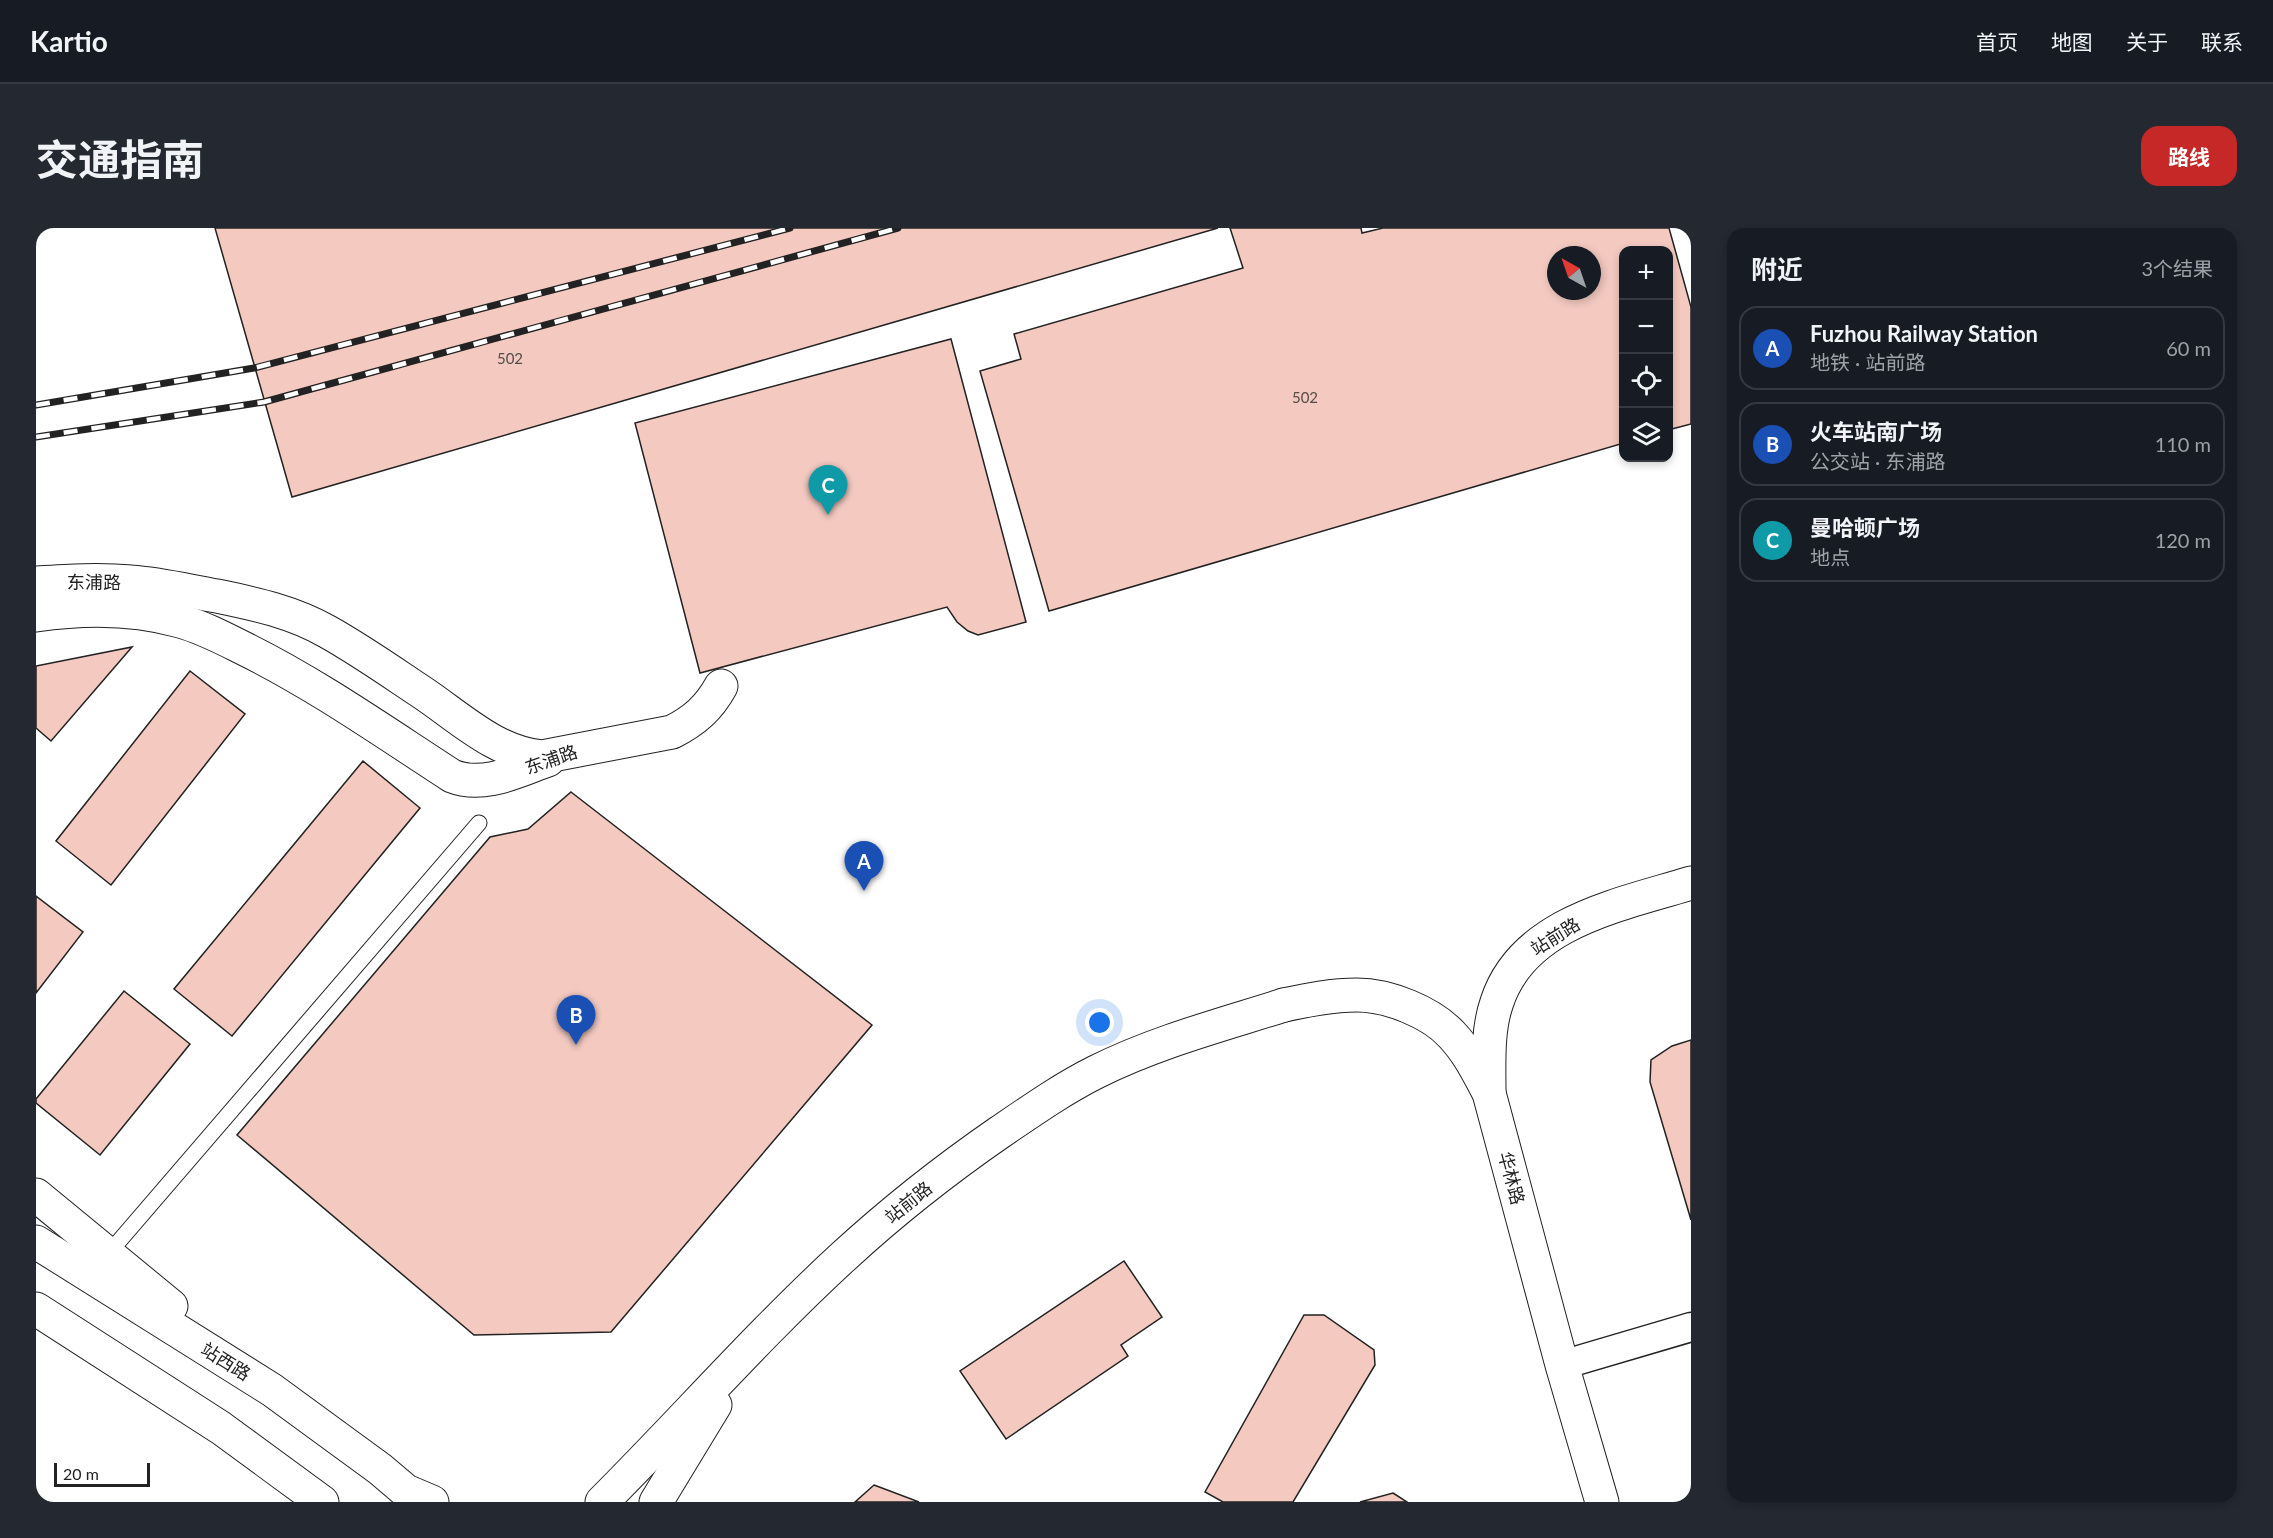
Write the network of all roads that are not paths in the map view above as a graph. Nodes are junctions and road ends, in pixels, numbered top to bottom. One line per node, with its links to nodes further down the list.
1 (36, 583): 4 (main road, 东浦路)
2 (36, 615): 4 (main road, 东浦路)
3 (721, 686): 4 (main road)
4 (587, 747)
5 (479, 823): 11 (lane)
6 (1691, 883): 8 (main road, 站前路)
7 (1284, 1005): 8 (main road, 华林路); 16 (main road, 站前路)
8 (1489, 1092): 17 (main road, 华林路)
9 (36, 1195): 11 (main road)
10 (36, 1242): 18 (main road, 站西路)
11 (108, 1254): 18 (main road)
12 (36, 1309): 15 (main road)
13 (36, 1326): 15 (main road)
14 (1691, 1327): 17 (street)
15 (99, 1348): 20 (main road)
16 (744, 1357): 21 (main road, 站前路); 22 (main road)
17 (1562, 1365): 23 (main road, 华林路)
18 (272, 1390): 19 (main road, 站西路)
19 (419, 1497)
20 (314, 1498)
21 (602, 1502)
22 (656, 1502)
23 (1602, 1502)

